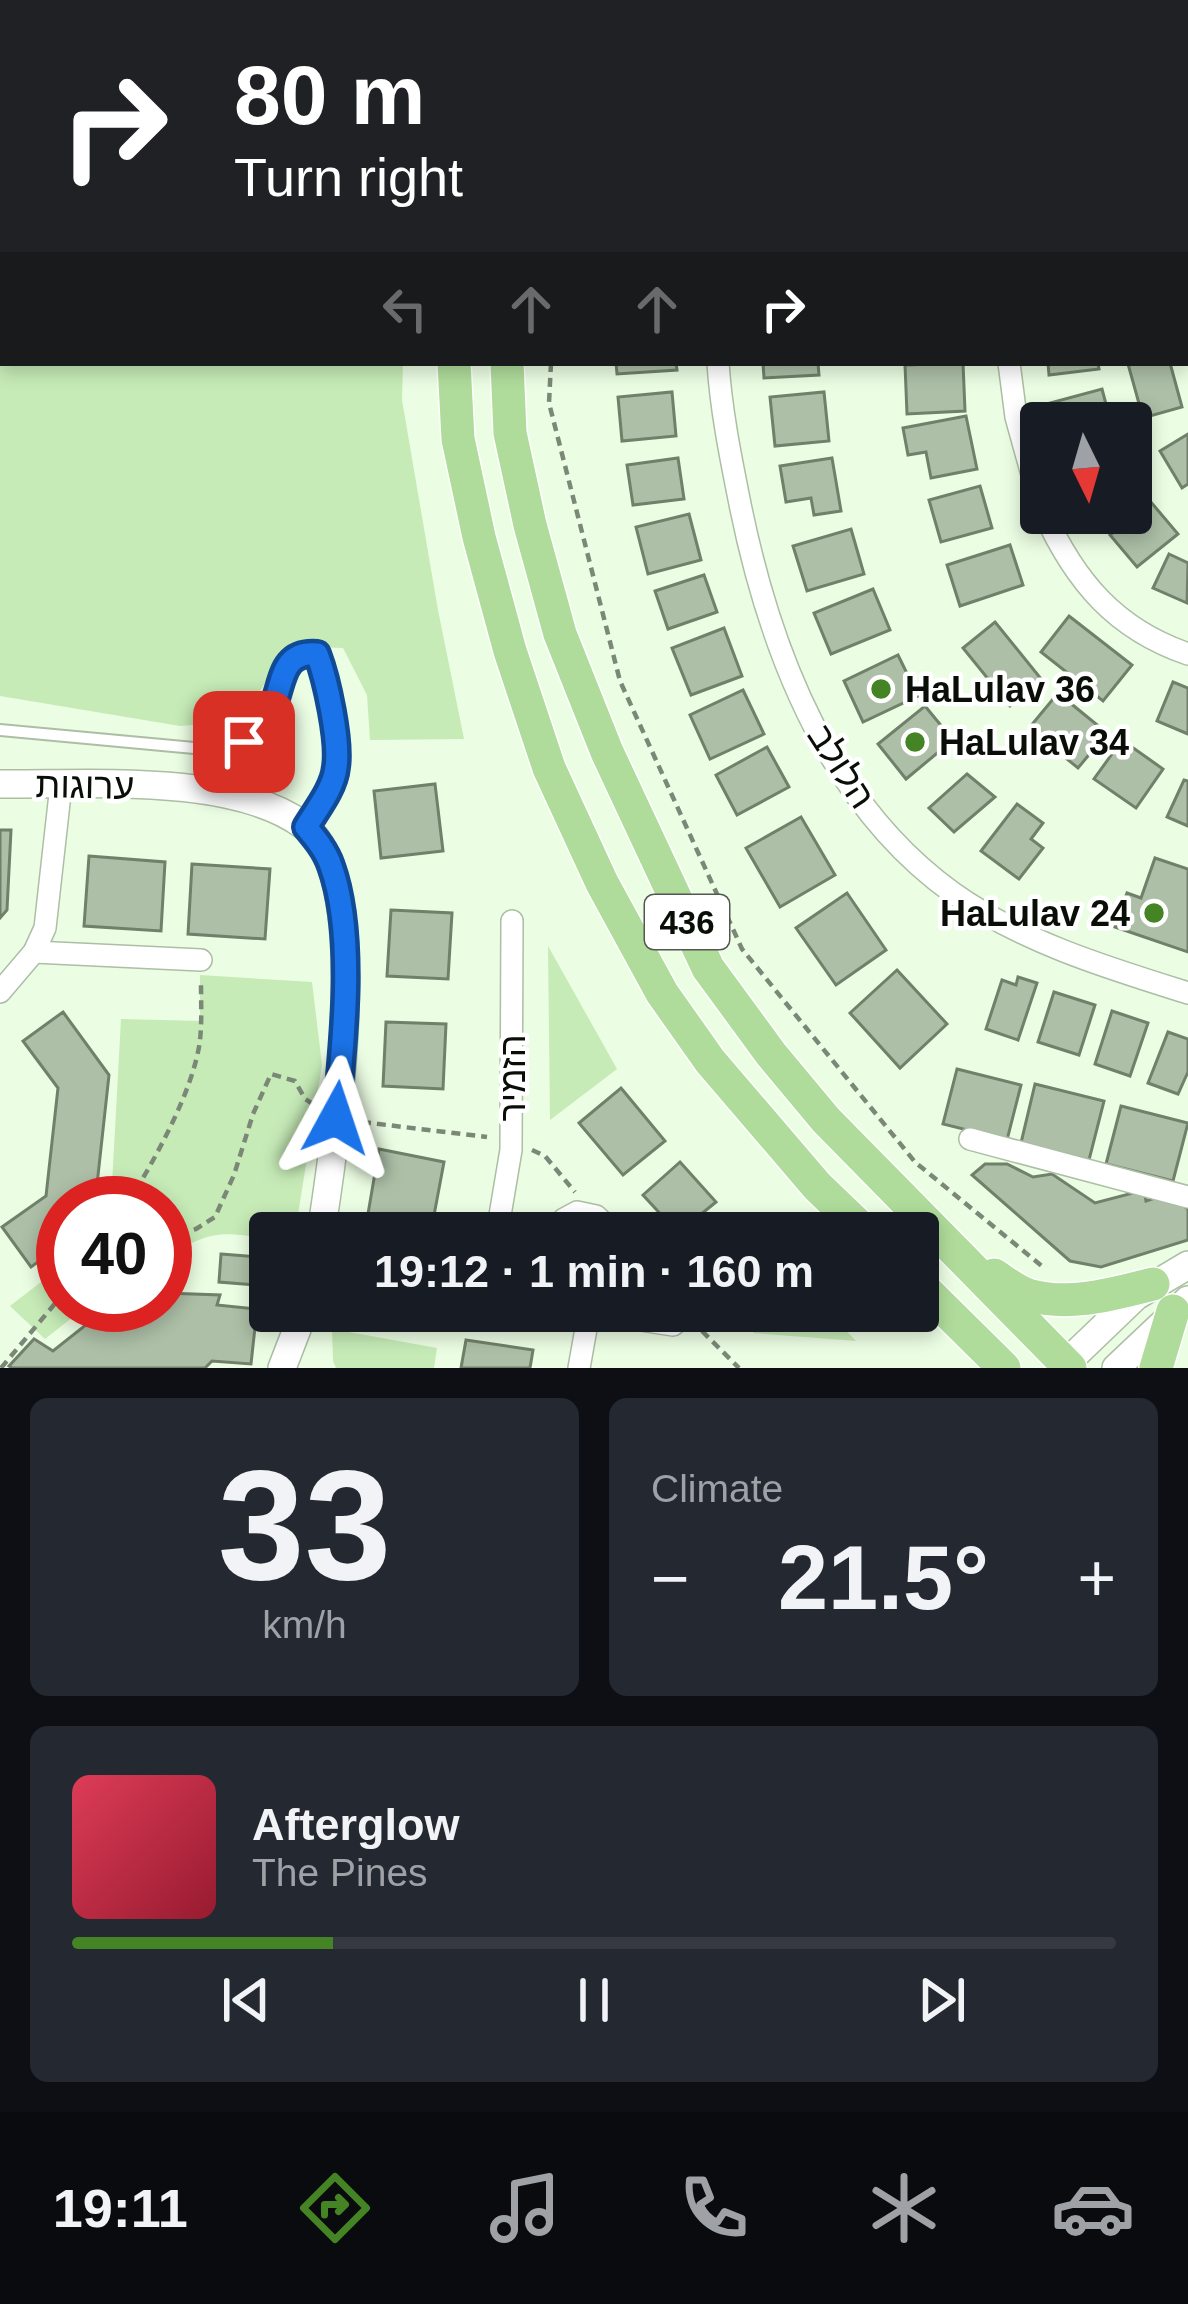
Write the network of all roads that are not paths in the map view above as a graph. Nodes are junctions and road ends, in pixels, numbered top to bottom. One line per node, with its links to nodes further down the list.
1 (454, 366): 22 (main road, 436)
2 (507, 366): 23 (main road, 436)
3 (718, 366): 17 (street, הלולב)
4 (1009, 366): 5 (street)
5 (1020, 431)
6 (1054, 534): 7 (street)
7 (1188, 654)
8 (328, 694): 9 (lane); 12 (street)
9 (0, 730)
10 (0, 784): 11 (street, ערוגות)
11 (61, 785): 12 (street, ערוגות); 14 (street)
12 (306, 827): 20 (street)
13 (512, 921): 21 (street, הזמיר)
14 (34, 952): 15 (street); 16 (street)
15 (201, 960)
16 (0, 992)
17 (1188, 993)
18 (970, 1139): 19 (street)
19 (1188, 1197)
20 (324, 1212)
21 (500, 1212)
22 (844, 1212)
23 (956, 1252): 25 (main road); 29 (main road, 436)
24 (1188, 1265): 25 (street)
25 (1172, 1299): 29 (street); 35 (street); 36 (main road)
26 (939, 1303): 27 (main road)
27 (947, 1311): 33 (main road); 34 (main road)
28 (584, 1332): 32 (street)
29 (1066, 1367)
30 (282, 1368): 31 (street)
31 (309, 1368)
32 (579, 1368)
33 (971, 1368)
34 (1004, 1368)
35 (1116, 1368)
36 (1156, 1368)

